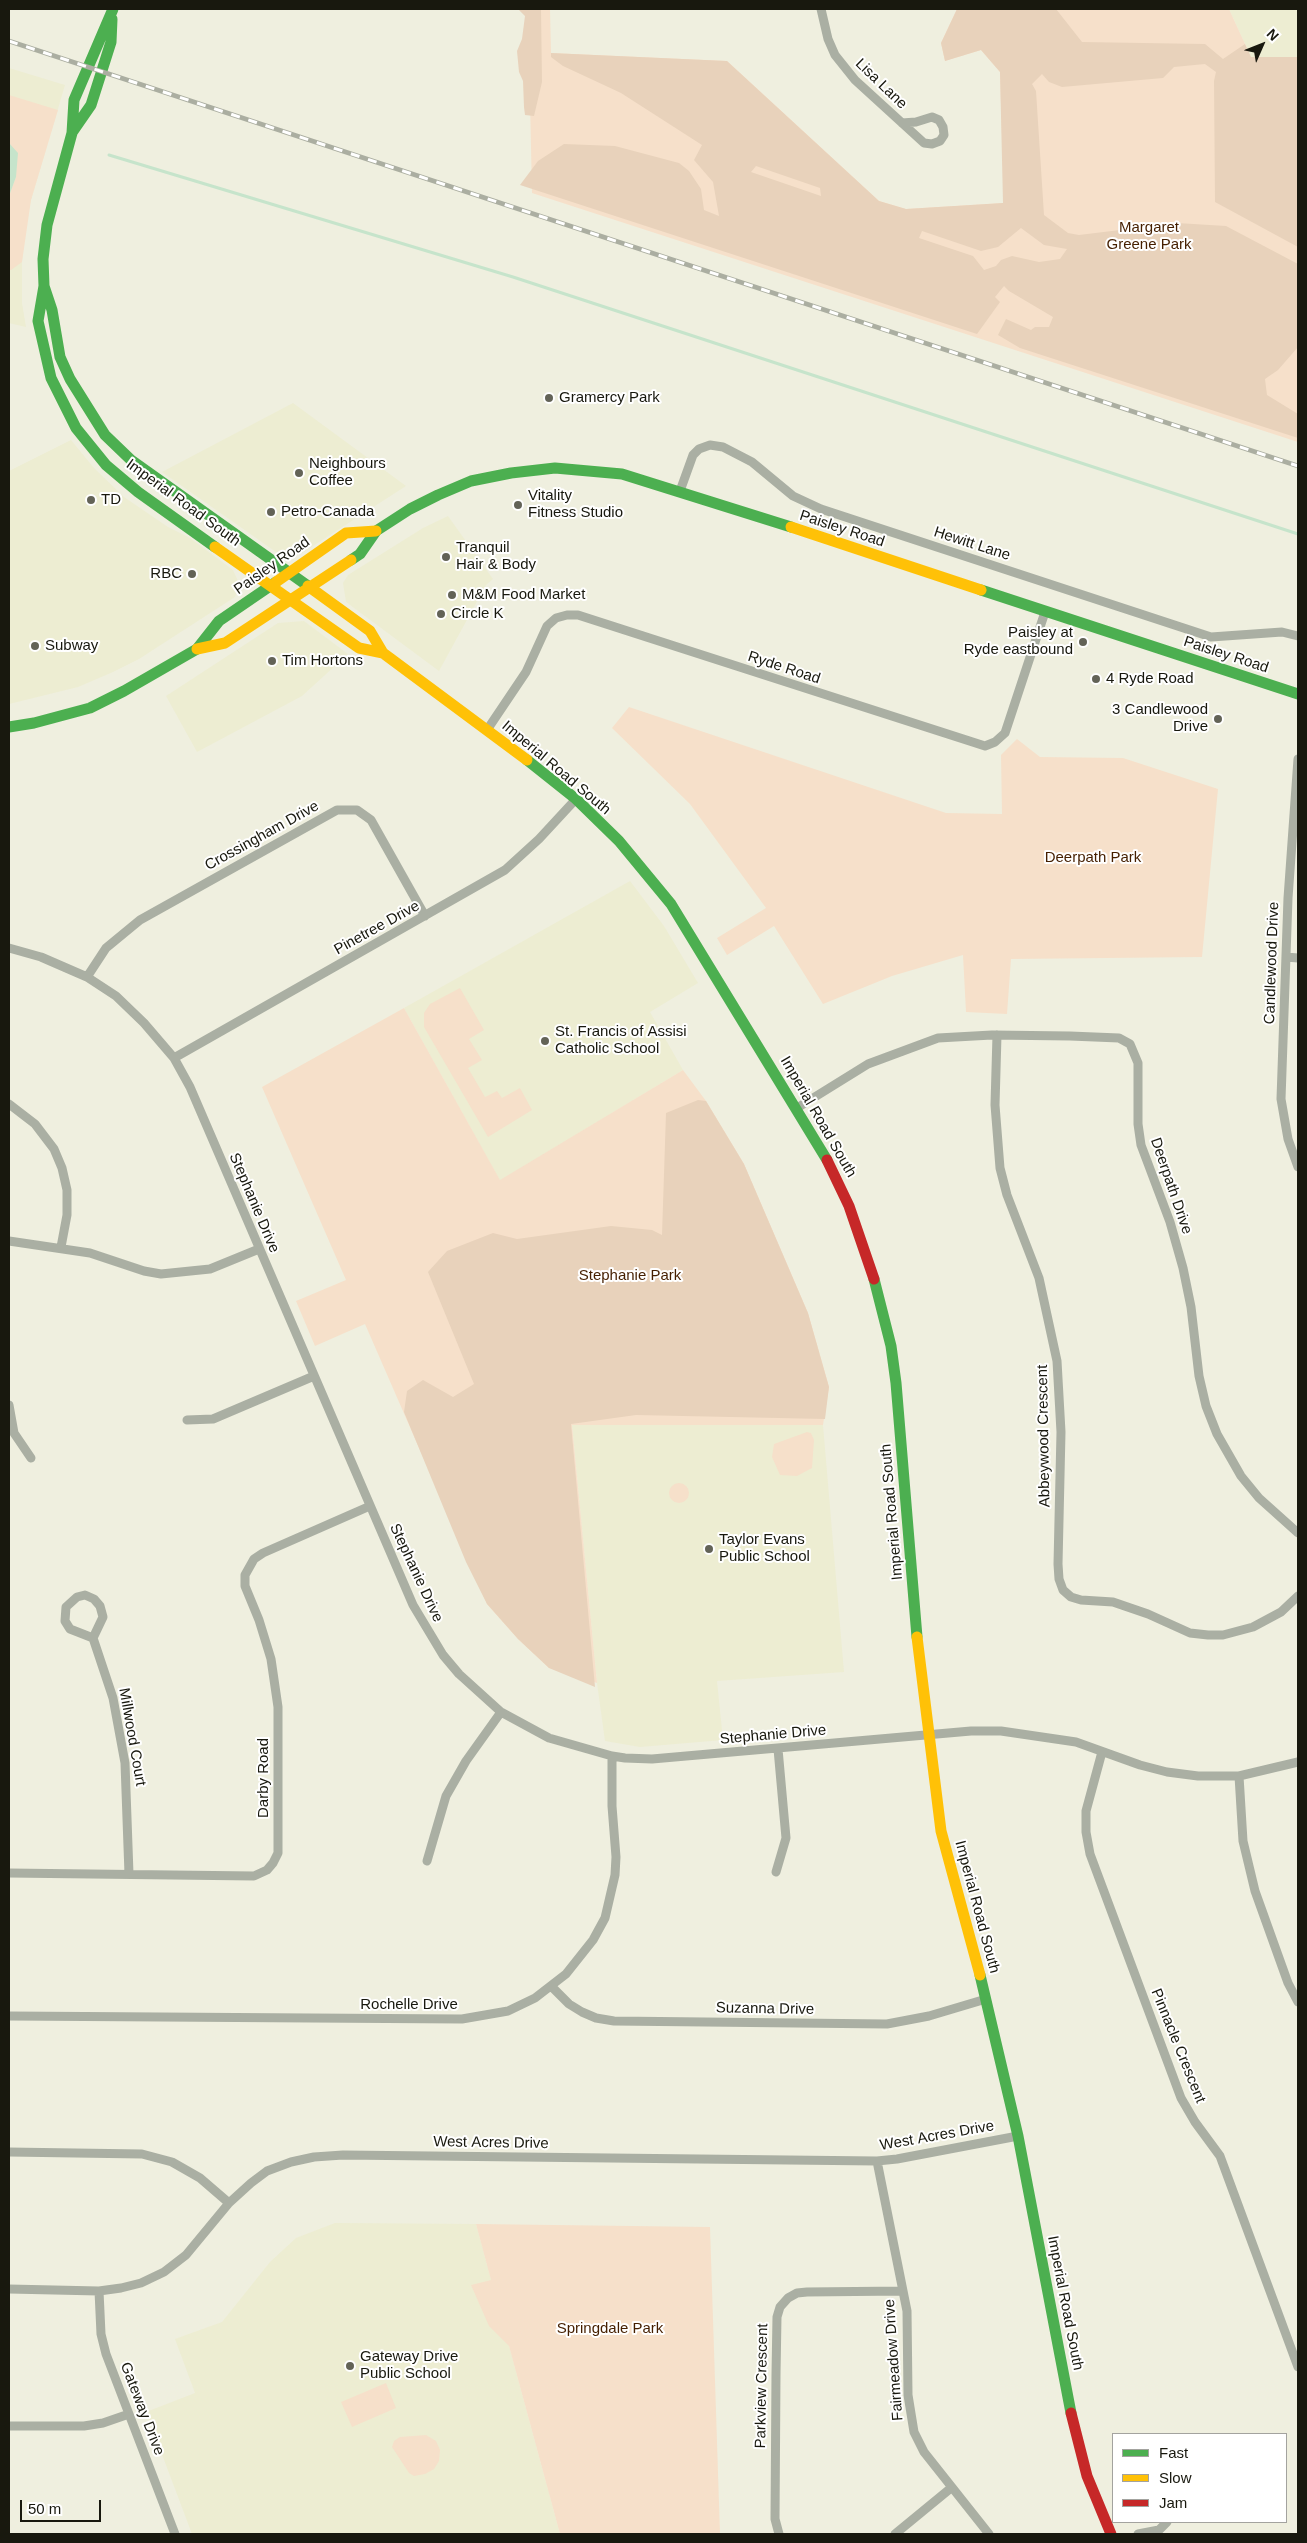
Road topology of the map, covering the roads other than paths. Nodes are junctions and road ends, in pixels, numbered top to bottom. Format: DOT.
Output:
graph roads {
  1 [pos="113,9"];
  2 [pos="822,9"];
  3 [pos="902,123"];
  4 [pos="72,133"];
  5 [pos="44,286"];
  6 [pos="680,491"];
  7 [pos="376,531"];
  8 [pos="289,571"];
  9 [pos="270,585"];
  10 [pos="311,588"];
  11 [pos="292,601"];
  12 [pos="1045,612"];
  13 [pos="1298,636"];
  14 [pos="197,649"];
  15 [pos="384,653"];
  16 [pos="1298,694"];
  17 [pos="9,727"];
  18 [pos="487,730"];
  19 [pos="1298,759"];
  20 [pos="576,799"];
  21 [pos="425,916"];
  22 [pos="9,948"];
  23 [pos="1286,957"];
  24 [pos="1298,958"];
  25 [pos="87,977"];
  26 [pos="997,1036"];
  27 [pos="174,1058"];
  28 [pos="9,1104"];
  29 [pos="797,1108"];
  30 [pos="1298,1167"];
  31 [pos="9,1241"];
  32 [pos="61,1247"];
  33 [pos="259,1249"];
  34 [pos="314,1376"];
  35 [pos="9,1405"];
  36 [pos="187,1420"];
  37 [pos="31,1458"];
  38 [pos="370,1506"];
  39 [pos="1298,1533"];
  40 [pos="1298,1596"];
  41 [pos="93,1638"];
  42 [pos="501,1712"];
  43 [pos="928,1735"];
  44 [pos="778,1749"];
  45 [pos="1102,1752"];
  46 [pos="612,1756"];
  47 [pos="1298,1762"];
  48 [pos="1239,1776"];
  49 [pos="427,1861"];
  50 [pos="776,1872"];
  51 [pos="9,1873"];
  52 [pos="129,1874"];
  53 [pos="552,1987"];
  54 [pos="986,2000"];
  55 [pos="1298,2002"];
  56 [pos="9,2016"];
  57 [pos="1018,2136"];
  58 [pos="9,2152"];
  59 [pos="877,2161"];
  60 [pos="229,2203"];
  61 [pos="9,2289"];
  62 [pos="99,2290"];
  63 [pos="903,2292"];
  64 [pos="1298,2367"];
  65 [pos="129,2414"];
  66 [pos="9,2426"];
  67 [pos="951,2488"];
  68 [pos="1108,2514"];
  69 [pos="1166,2523"];
  70 [pos="175,2534"];
  71 [pos="779,2534"];
  72 [pos="896,2534"];
  73 [pos="989,2534"];
  74 [pos="1112,2534"];
  75 [pos="1138,2534"];
  1 -- 4 [label="street, Imperial Road South"];
  1 -- 4 [label="street, Imperial Road South"];
  2 -- 3 [label="street, Lisa Lane"];
  4 -- 5 [label="street, Imperial Road South"];
  5 -- 8 [label="street, Imperial Road South"];
  5 -- 9 [label="street, Imperial Road South"];
  6 -- 7 [label="street, Paisley Road"];
  6 -- 12 [label="street, Paisley Road"];
  6 -- 13 [label="street, Hewitt Lane"];
  7 -- 8 [label="street, Paisley Road"];
  7 -- 10 [label="street, Paisley Road"];
  8 -- 9 [label="street, Paisley Road"];
  8 -- 10 [label="street, Imperial Road South"];
  9 -- 11 [label="street, Imperial Road South"];
  9 -- 14 [label="street, Paisley Road"];
  10 -- 11 [label="street, Paisley Road"];
  10 -- 15 [label="street, Imperial Road South"];
  11 -- 14 [label="street, Paisley Road"];
  11 -- 15 [label="street, Imperial Road South"];
  12 -- 16 [label="street, Paisley Road"];
  12 -- 18 [label="street, Ryde Road"];
  14 -- 17 [label="street, Paisley Road"];
  15 -- 18 [label="street, Imperial Road South"];
  18 -- 20 [label="street, Imperial Road South"];
  19 -- 23 [label="street, Candlewood Drive"];
  20 -- 21 [label="street, Pinetree Drive"];
  20 -- 29 [label="street, Imperial Road South"];
  21 -- 25 [label="street, Crossingham Drive"];
  21 -- 27 [label="street, Pinetree Drive"];
  22 -- 25 [label="street, Stephanie Drive"];
  23 -- 24 [label="street"];
  23 -- 30 [label="street, Candlewood Drive"];
  25 -- 27 [label="street, Stephanie Drive"];
  26 -- 29 [label="street, Deerpath Drive"];
  26 -- 39 [label="street, Deerpath Drive"];
  26 -- 40 [label="street, Abbeywood Crescent"];
  27 -- 33 [label="street, Stephanie Drive"];
  28 -- 32 [label="street"];
  29 -- 43 [label="street, Imperial Road South"];
  31 -- 32 [label="street"];
  32 -- 33 [label="street"];
  33 -- 34 [label="street, Stephanie Drive"];
  34 -- 36 [label="street"];
  34 -- 38 [label="street, Stephanie Drive"];
  35 -- 37 [label="street"];
  38 -- 42 [label="street, Stephanie Drive"];
  38 -- 52 [label="street, Darby Road"];
  41 -- 41 [label="street"];
  41 -- 52 [label="street, Millwood Court"];
  42 -- 46 [label="street, Stephanie Drive"];
  42 -- 49 [label="street"];
  43 -- 44 [label="street, Stephanie Drive"];
  43 -- 45 [label="street, Stephanie Drive"];
  43 -- 54 [label="street, Imperial Road South"];
  44 -- 46 [label="street, Stephanie Drive"];
  44 -- 50 [label="street"];
  45 -- 48 [label="street, Stephanie Drive"];
  45 -- 64 [label="street, Pinnacle Crescent"];
  46 -- 53 [label="street, Rochelle Drive"];
  47 -- 48 [label="street, Stephanie Drive"];
  48 -- 55 [label="street"];
  51 -- 52 [label="street, Darby Road"];
  53 -- 54 [label="street, Suzanna Drive"];
  53 -- 56 [label="street, Rochelle Drive"];
  54 -- 57 [label="street, Imperial Road South"];
  57 -- 59 [label="street, West Acres Drive"];
  57 -- 68 [label="street, Imperial Road South"];
  58 -- 60 [label="street"];
  59 -- 60 [label="street, West Acres Drive"];
  59 -- 63 [label="street, Fairmeadow Drive"];
  60 -- 62 [label="street, West Acres Drive"];
  61 -- 62 [label="street, West Acres Drive"];
  62 -- 65 [label="street, Gateway Drive"];
  63 -- 67 [label="street, Fairmeadow Drive"];
  63 -- 71 [label="street, Parkview Crescent"];
  65 -- 66 [label="street"];
  65 -- 70 [label="street, Gateway Drive"];
  67 -- 72 [label="street"];
  67 -- 73 [label="street, Fairmeadow Drive"];
  68 -- 74 [label="street, Imperial Road South"];
  69 -- 75 [label="street"];
}
